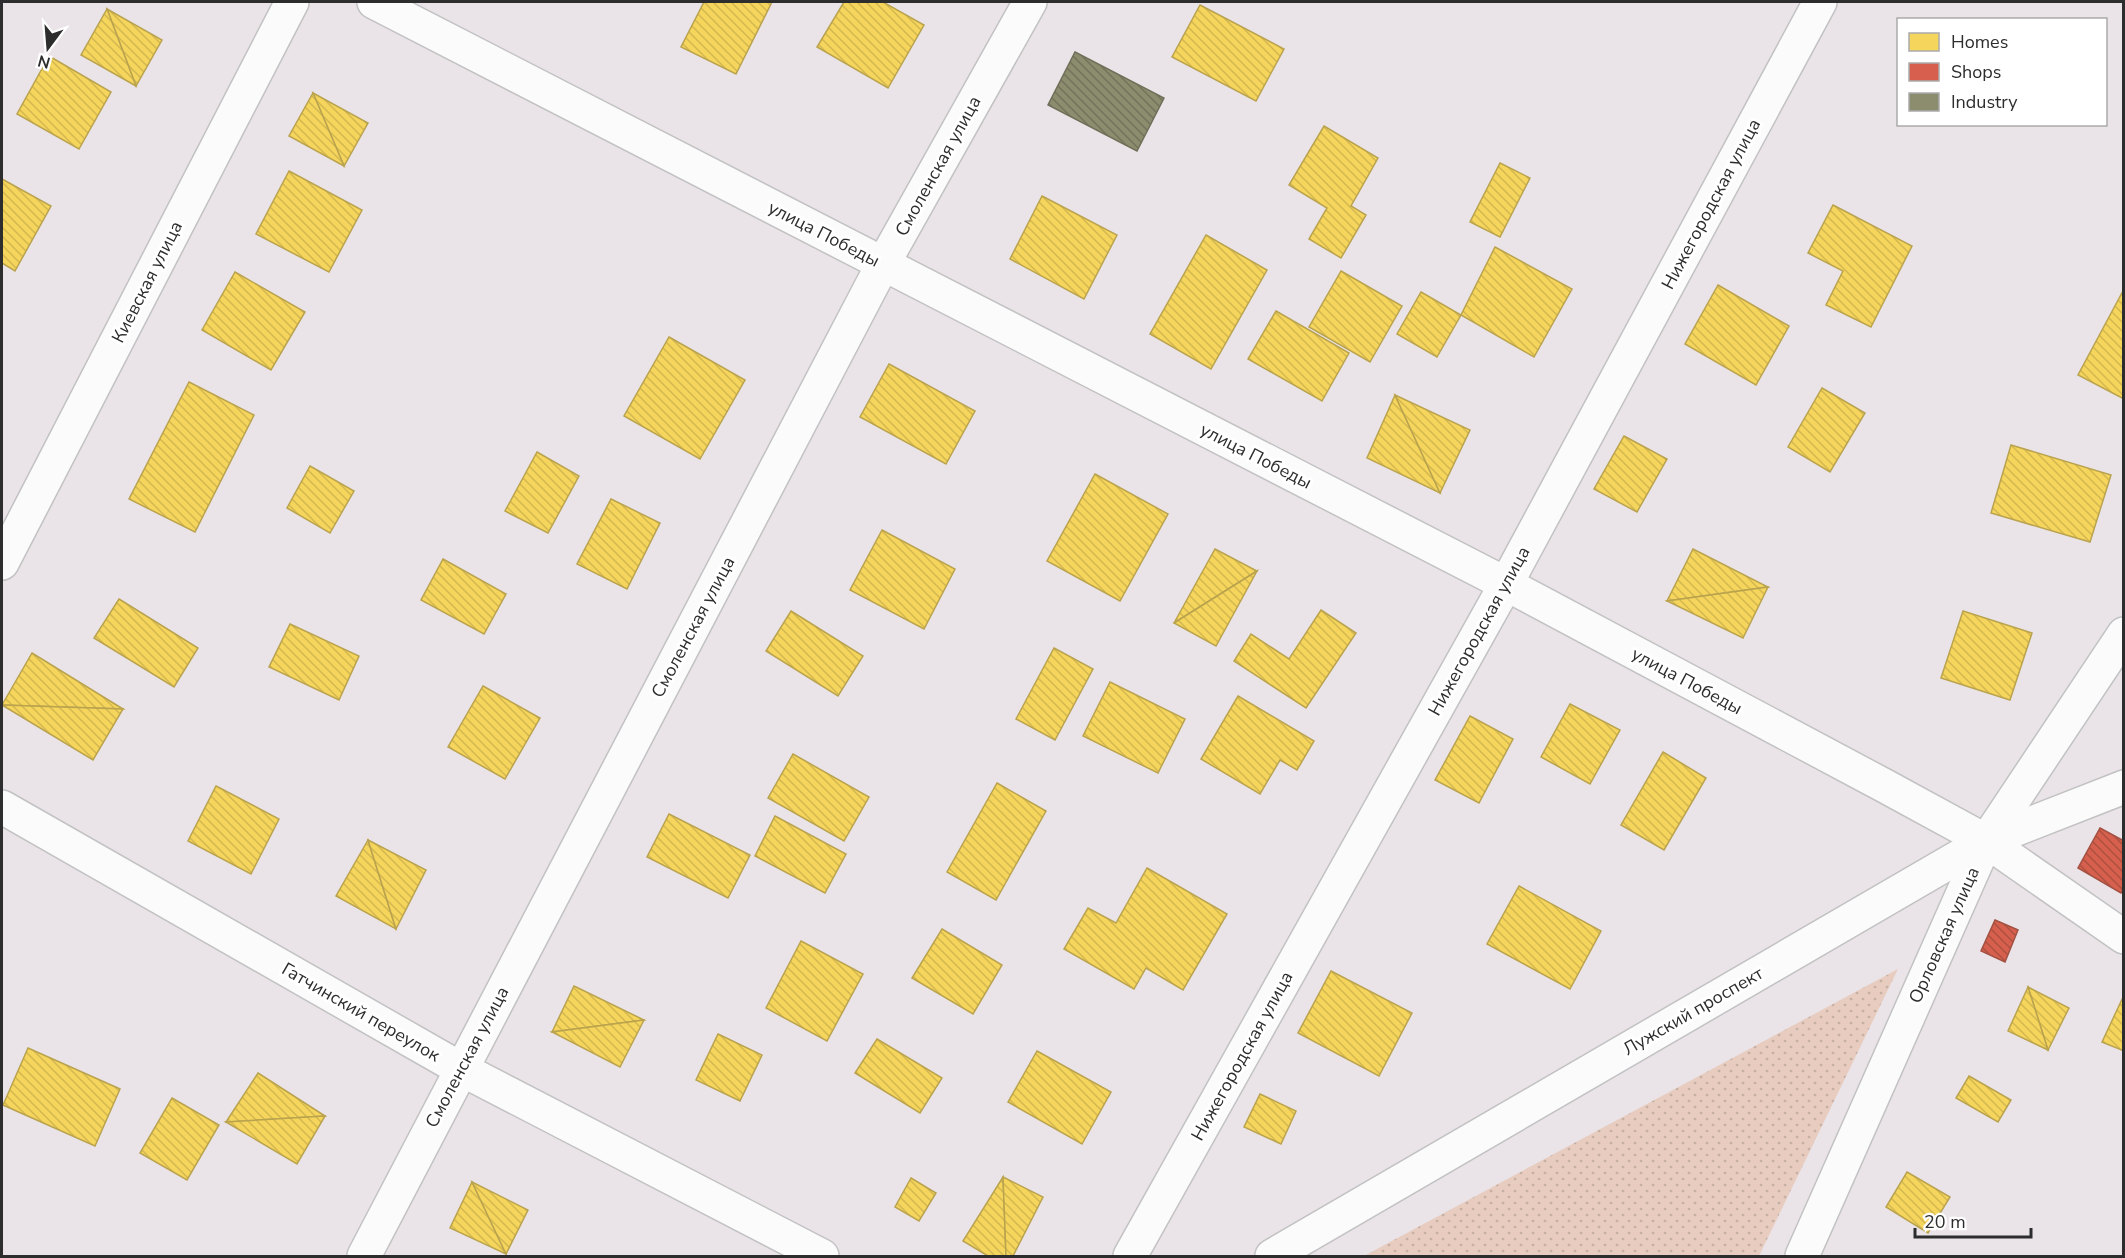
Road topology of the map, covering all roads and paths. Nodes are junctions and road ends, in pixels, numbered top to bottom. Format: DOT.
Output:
graph roads {
  1 [pos="292,2"];
  2 [pos="374,2"];
  3 [pos="1030,2"];
  4 [pos="1820,2"];
  5 [pos="883,264"];
  6 [pos="2,562"];
  7 [pos="1506,584"];
  8 [pos="2124,634"];
  9 [pos="2124,787"];
  10 [pos="2,807"];
  11 [pos="1986,841"];
  12 [pos="2124,937"];
  13 [pos="460,1069"];
  14 [pos="364,1257"];
  15 [pos="822,1257"];
  16 [pos="1130,1257"];
  17 [pos="1272,1257"];
  18 [pos="1803,1257"];
  1 -- 6 [label="street, Киевская улица"];
  2 -- 5 [label="street, улица Победы"];
  3 -- 5 [label="street, Смоленская улица"];
  4 -- 7 [label="street, Нижегородская улица"];
  5 -- 7 [label="street, улица Победы"];
  5 -- 13 [label="street, Смоленская улица"];
  7 -- 11 [label="street, улица Победы"];
  7 -- 16 [label="street, Нижегородская улица"];
  8 -- 11 [label="street, Орловская улица"];
  9 -- 11 [label="street, Лужский проспект"];
  10 -- 13 [label="street, Гатчинский переулок"];
  11 -- 12 [label="street, улица Победы"];
  11 -- 17 [label="street, Лужский проспект"];
  11 -- 18 [label="street, Орловская улица"];
  13 -- 14 [label="street, Смоленская улица"];
  13 -- 15 [label="street, Гатчинский переулок"];
}
